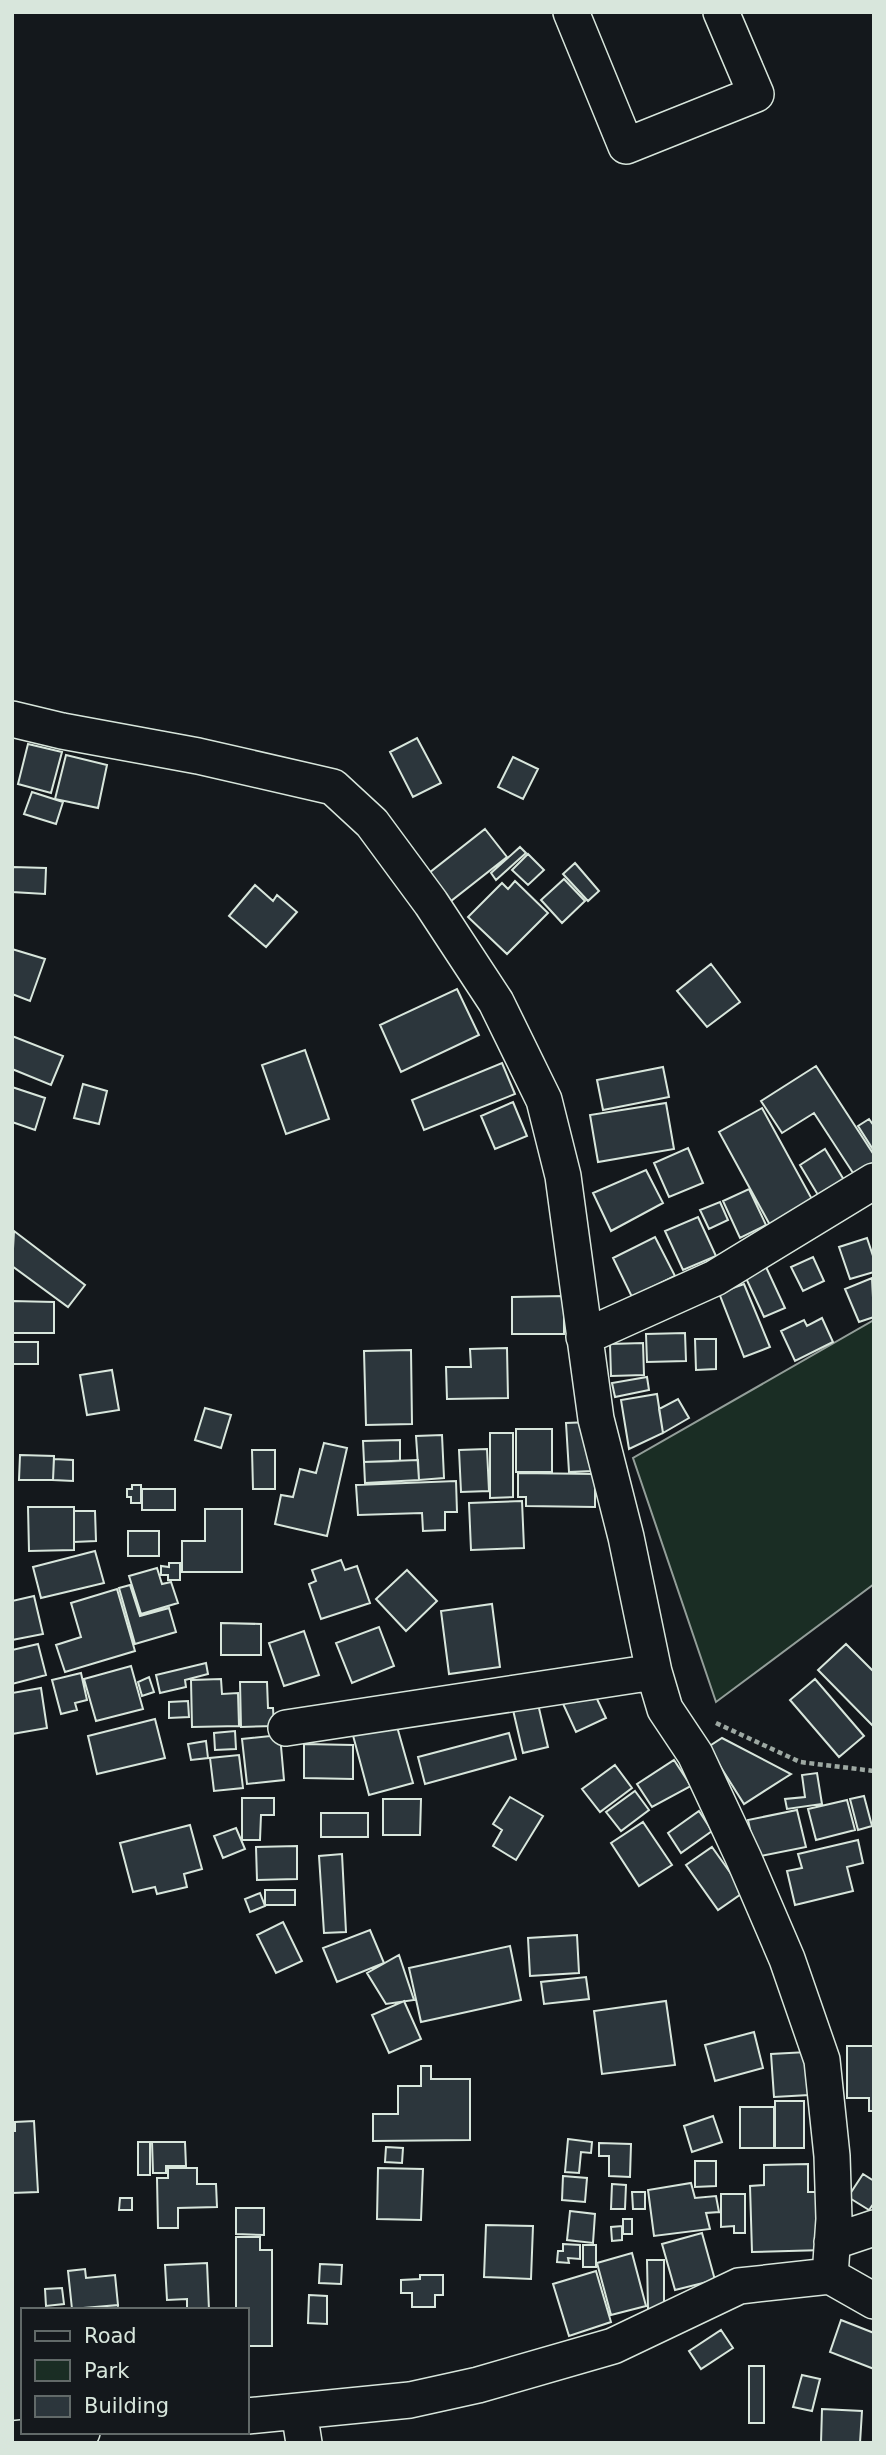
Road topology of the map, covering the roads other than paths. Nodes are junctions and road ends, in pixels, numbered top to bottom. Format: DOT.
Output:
graph roads {
  1 [pos="570,12"];
  2 [pos="721,12"];
  3 [pos="12,719"];
  4 [pos="874,1181"];
  5 [pos="584,1337"];
  6 [pos="654,1672"];
  7 [pos="286,1728"];
  8 [pos="874,2228"];
  9 [pos="832,2242"];
  10 [pos="830,2276"];
  11 [pos="874,2301"];
  12 [pos="248,2416"];
  13 [pos="302,2427"];
  14 [pos="62,2434"];
  15 [pos="12,2439"];
  1 -- 2 [label="street"];
  3 -- 5 [label="street"];
  4 -- 5 [label="street"];
  5 -- 6 [label="street"];
  6 -- 7 [label="street"];
  6 -- 9 [label="street"];
  8 -- 9 [label="street"];
  9 -- 10 [label="street"];
  10 -- 11 [label="street"];
  10 -- 13 [label="street"];
  12 -- 13 [label="street"];
  14 -- 15 [label="street"];
}
